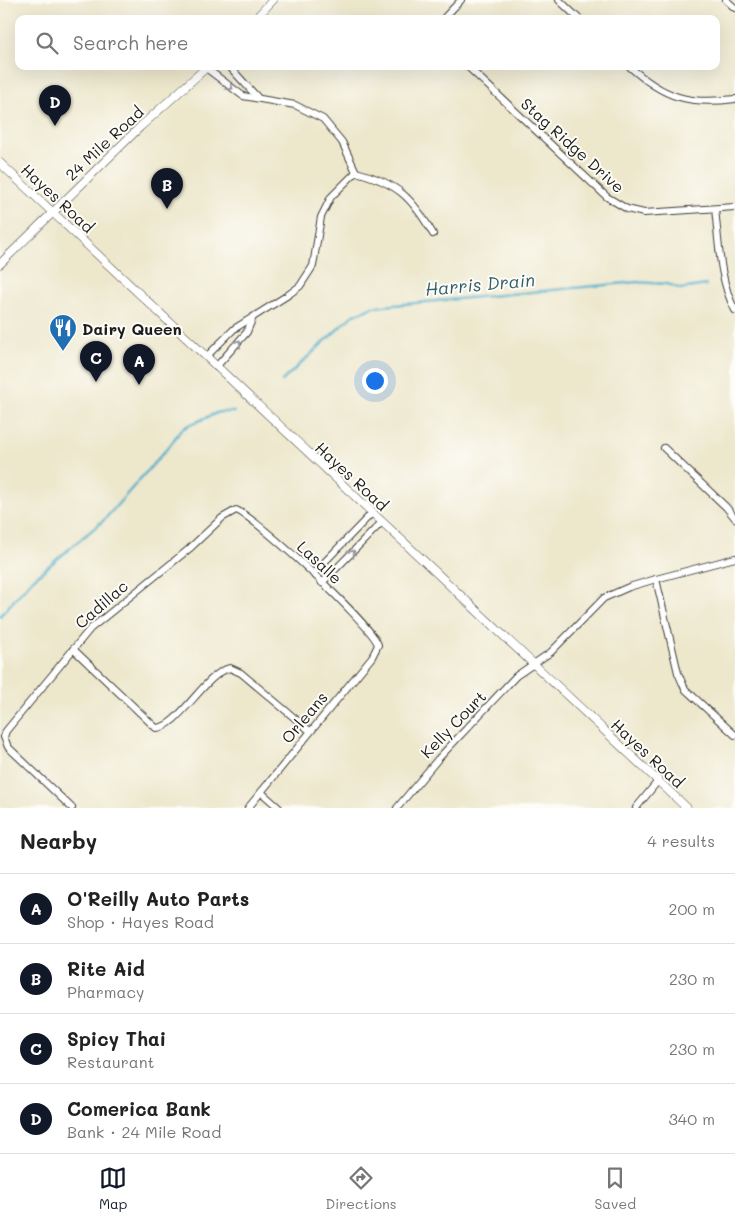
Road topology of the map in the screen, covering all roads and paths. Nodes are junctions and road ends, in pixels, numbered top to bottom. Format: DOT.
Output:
graph roads {
  1 [pos="273,0"];
  2 [pos="461,0"];
  3 [pos="559,0"];
  4 [pos="726,0"];
  5 [pos="735,8"];
  6 [pos="259,15"];
  7 [pos="447,15"];
  8 [pos="575,15"];
  9 [pos="204,70"];
  10 [pos="211,70"];
  11 [pos="233,70"];
  12 [pos="471,70"];
  13 [pos="634,70"];
  14 [pos="258,98"];
  15 [pos="735,100"];
  16 [pos="0,163"];
  17 [pos="356,172"];
  18 [pos="735,207"];
  19 [pos="715,209"];
  20 [pos="52,211"];
  21 [pos="433,234"];
  22 [pos="0,264"];
  23 [pos="735,310"];
  24 [pos="254,315"];
  25 [pos="206,357"];
  26 [pos="216,367"];
  27 [pos="664,448"];
  28 [pos="236,510"];
  29 [pos="372,513"];
  30 [pos="735,518"];
  31 [pos="382,522"];
  32 [pos="735,558"];
  33 [pos="313,574"];
  34 [pos="656,578"];
  35 [pos="322,583"];
  36 [pos="377,642"];
  37 [pos="72,648"];
  38 [pos="534,664"];
  39 [pos="310,731"];
  40 [pos="735,735"];
  41 [pos="658,781"];
  42 [pos="261,792"];
  43 [pos="72,808"];
  44 [pos="248,808"];
  45 [pos="280,808"];
  46 [pos="397,808"];
  47 [pos="636,808"];
  48 [pos="687,808"];
  1 -- 6 [label="street"];
  2 -- 7 [label="street"];
  3 -- 8 [label="street"];
  4 -- 5 [label="street"];
  9 -- 20 [label="street, 24 Mile Road"];
  10 -- 14 [label="street, one-way"];
  11 -- 14 [label="street"];
  12 -- 19 [label="street, Stag Ridge Drive"];
  13 -- 15 [label="street"];
  14 -- 17 [label="street"];
  16 -- 20 [label="street, Hayes Road"];
  17 -- 21 [label="street"];
  17 -- 24 [label="street"];
  18 -- 19 [label="street, Stag Ridge Drive"];
  19 -- 23 [label="street"];
  20 -- 22 [label="street, 24 Mile Road"];
  20 -- 25 [label="street, Hayes Road"];
  24 -- 25 [label="street"];
  26 -- 24 [label="street, one-way"];
  25 -- 26 [label="street, Hayes Road"];
  26 -- 29 [label="street, Hayes Road"];
  27 -- 30 [label="street"];
  28 -- 33 [label="street, Lasalle"];
  28 -- 37 [label="street, Cadillac"];
  29 -- 31 [label="street, Hayes Road"];
  29 -- 33 [label="street"];
  35 -- 31 [label="street, one-way"];
  31 -- 38 [label="street, Hayes Road"];
  32 -- 34 [label="street, Kelly Court"];
  33 -- 35 [label="street, Lasalle"];
  34 -- 38 [label="street, Kelly Court"];
  34 -- 40 [label="street"];
  35 -- 36 [label="street, Lasalle"];
  36 -- 39 [label="street, Orleans"];
  37 -- 39 [label="street"];
  37 -- 43 [label="street, Cadillac"];
  38 -- 41 [label="street, Hayes Road"];
  38 -- 46 [label="street, Kelly Court"];
  39 -- 42 [label="street, Orleans"];
  41 -- 47 [label="street"];
  41 -- 48 [label="street, Hayes Road"];
  42 -- 44 [label="street, Orleans"];
  42 -- 45 [label="street"];
}
